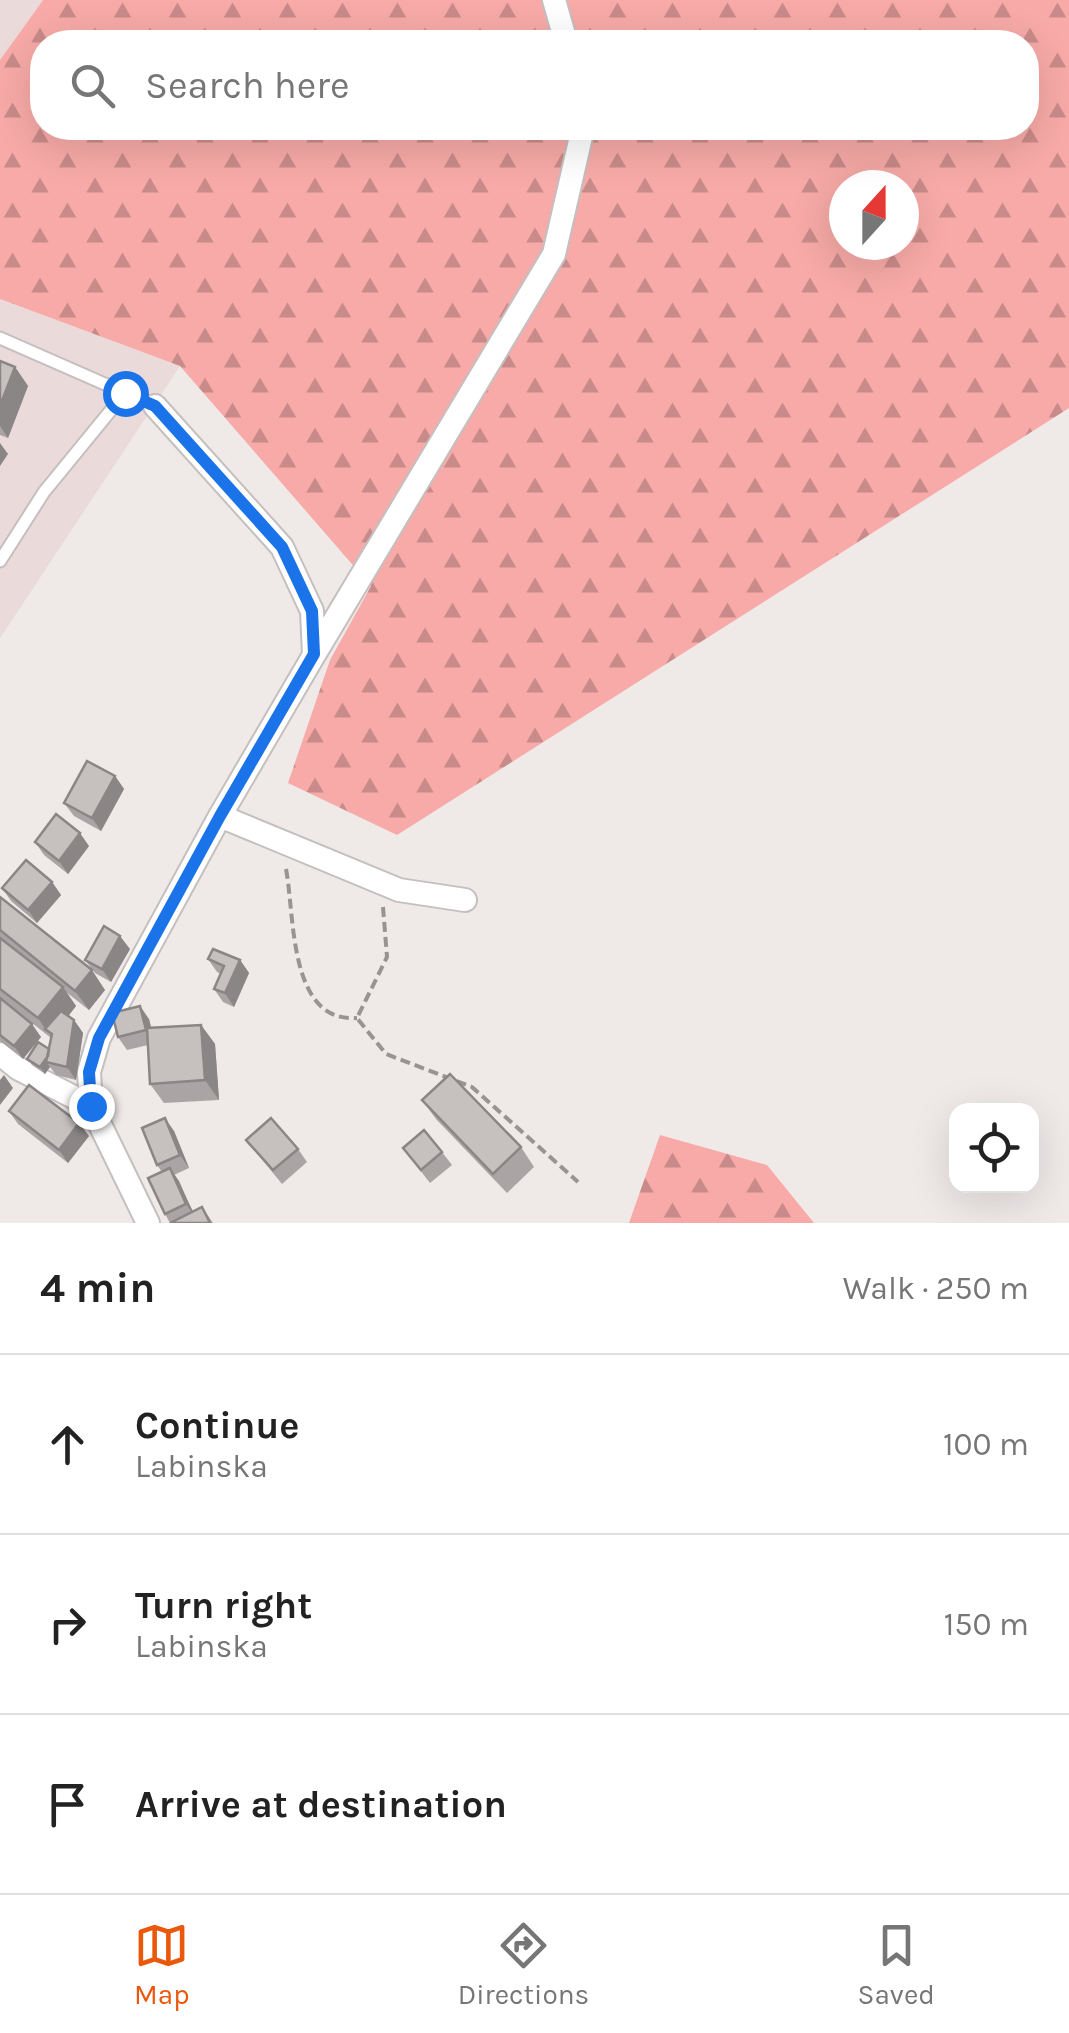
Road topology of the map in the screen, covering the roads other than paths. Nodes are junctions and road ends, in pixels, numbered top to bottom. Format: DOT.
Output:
graph roads {
  1 [pos="554,0"];
  2 [pos="563,30"];
  3 [pos="580,140"];
  4 [pos="0,338"];
  5 [pos="125,393"];
  6 [pos="155,406"];
  7 [pos="0,561"];
  8 [pos="314,654"];
  9 [pos="220,816"];
  10 [pos="465,900"];
  11 [pos="0,1054"];
  12 [pos="91,1106"];
  13 [pos="148,1223"];
  1 -- 2 [label="street"];
  3 -- 8 [label="street"];
  4 -- 5 [label="lane"];
  5 -- 6 [label="lane"];
  5 -- 7 [label="lane"];
  6 -- 8 [label="street"];
  8 -- 9 [label="street"];
  9 -- 10 [label="street"];
  9 -- 12 [label="street"];
  11 -- 12 [label="street"];
  12 -- 13 [label="street"];
}
